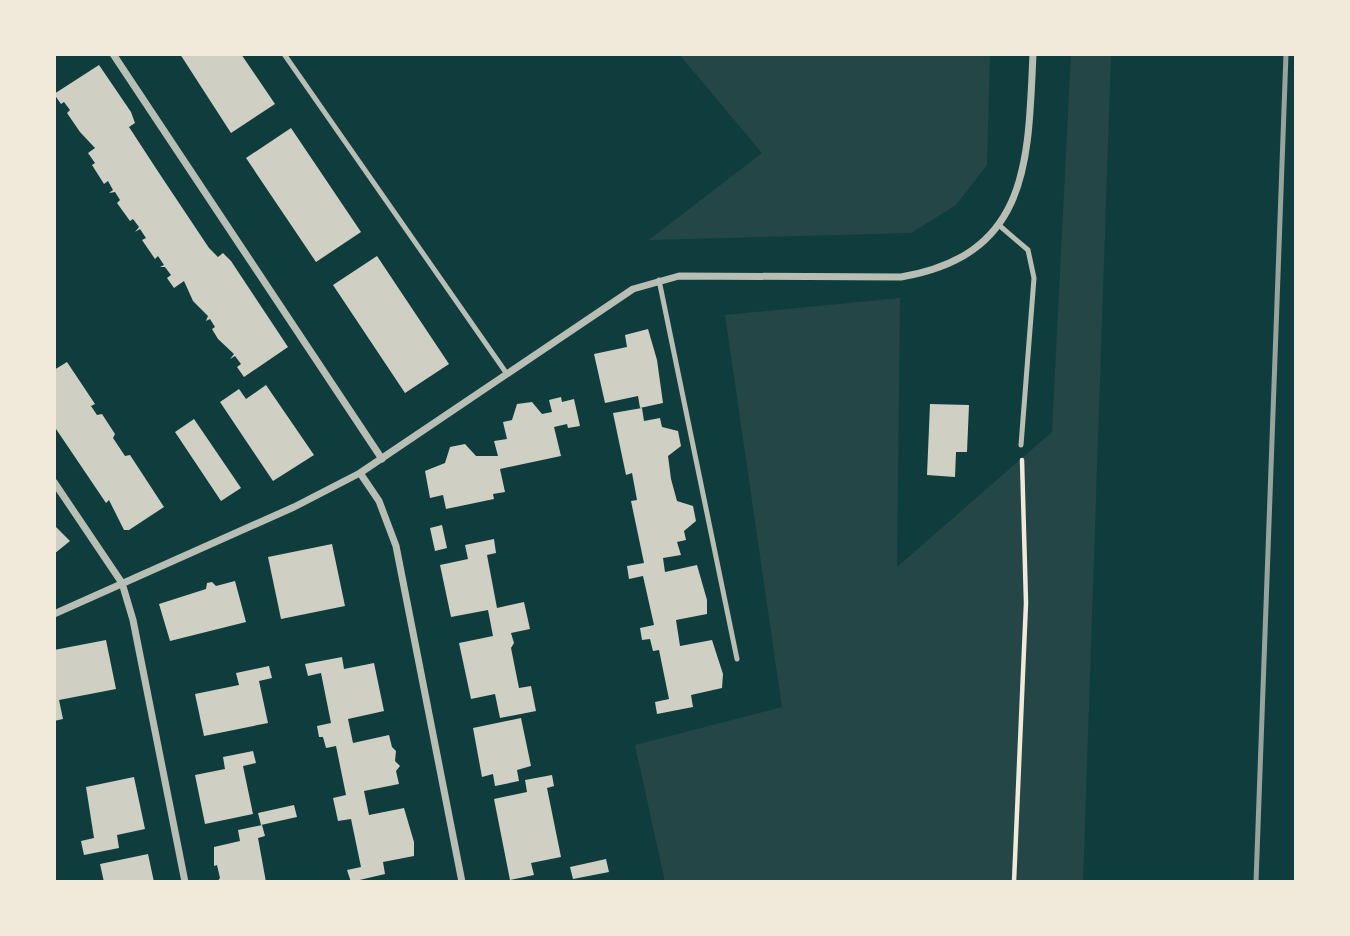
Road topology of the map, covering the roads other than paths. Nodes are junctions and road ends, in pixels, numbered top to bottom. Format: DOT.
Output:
graph roads {
  1 [pos="113,54"];
  2 [pos="284,54"];
  3 [pos="1033,54"];
  4 [pos="1000,226"];
  5 [pos="659,280"];
  6 [pos="507,374"];
  7 [pos="1021,445"];
  8 [pos="382,459"];
  9 [pos="360,474"];
  10 [pos="54,482"];
  11 [pos="122,583"];
  12 [pos="54,614"];
  13 [pos="737,659"];
  14 [pos="185,882"];
  15 [pos="462,882"];
  1 -- 8 [label="street"];
  2 -- 6 [label="lane"];
  3 -- 4 [label="street"];
  4 -- 5 [label="street"];
  4 -- 7 [label="lane"];
  5 -- 6 [label="street"];
  5 -- 13 [label="lane"];
  6 -- 8 [label="street"];
  8 -- 9 [label="street"];
  9 -- 11 [label="street"];
  9 -- 15 [label="street"];
  10 -- 11 [label="street"];
  11 -- 12 [label="street"];
  11 -- 14 [label="street"];
}
